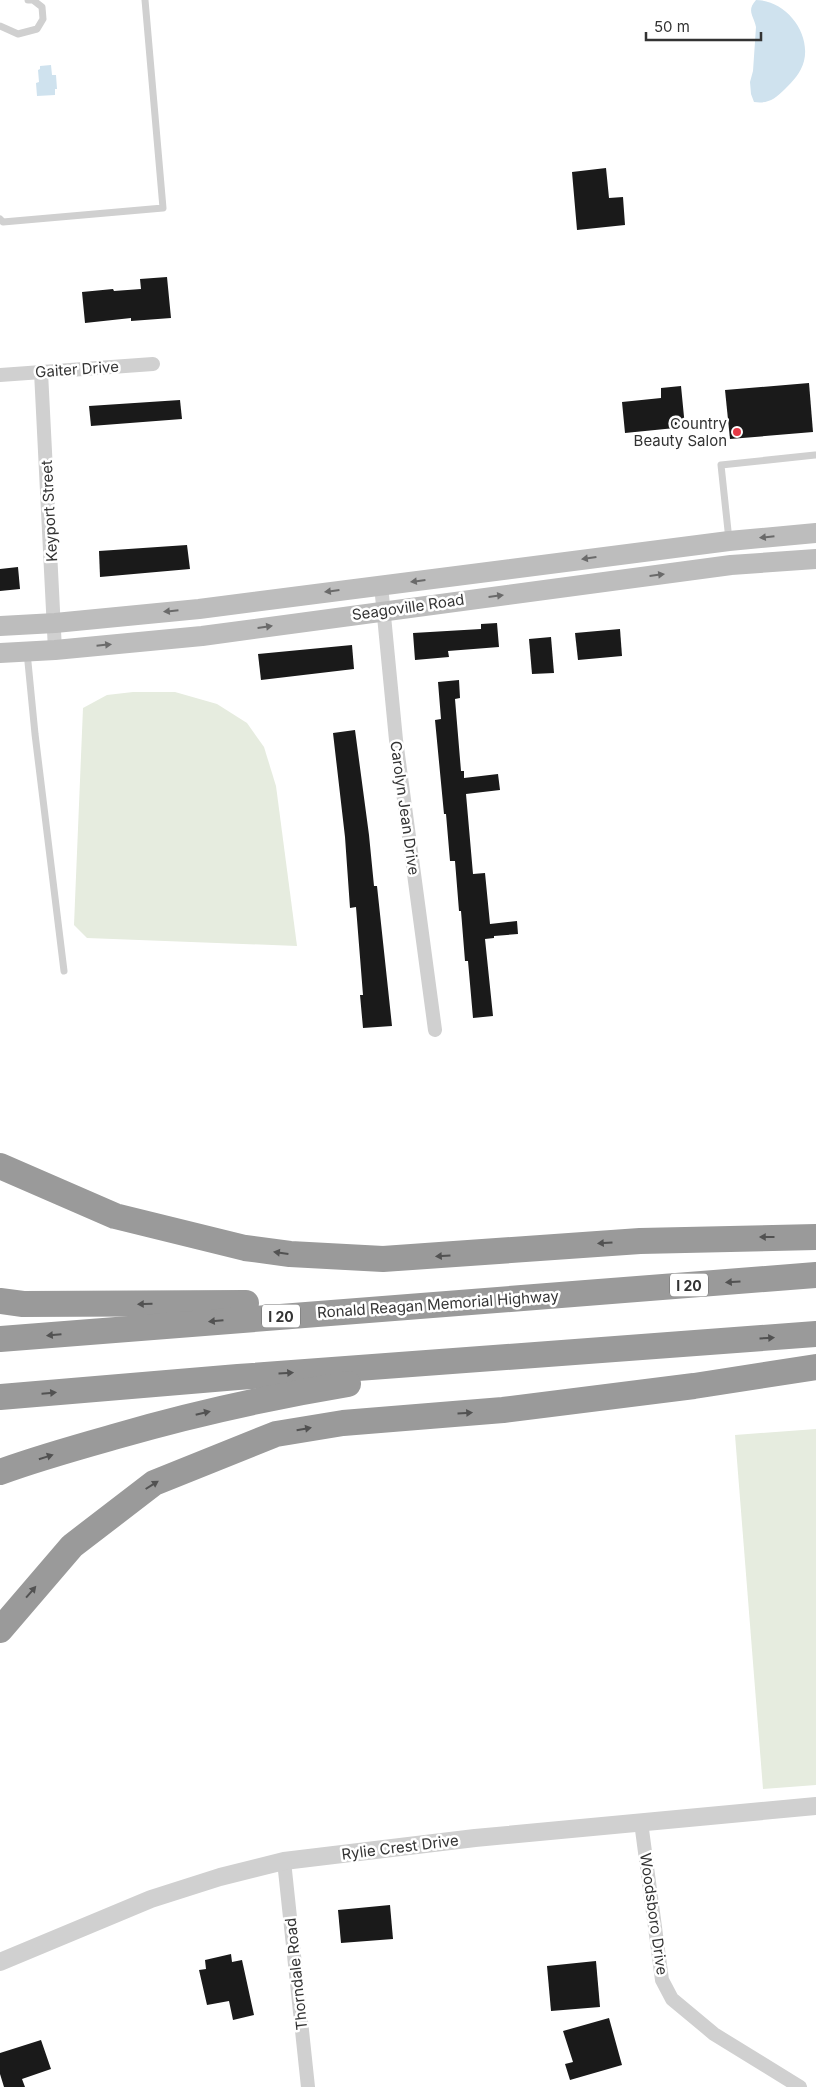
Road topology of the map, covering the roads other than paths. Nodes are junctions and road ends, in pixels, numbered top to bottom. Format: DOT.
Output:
graph roads {
  1 [pos="28,0"];
  2 [pos="145,0"];
  3 [pos="0,26"];
  4 [pos="1,221"];
  5 [pos="153,364"];
  6 [pos="41,372"];
  7 [pos="0,375"];
  8 [pos="815,455"];
  9 [pos="816,533"];
  10 [pos="729,541"];
  11 [pos="816,558"];
  12 [pos="731,565"];
  13 [pos="381,585"];
  14 [pos="384,610"];
  15 [pos="55,623"];
  16 [pos="0,626"];
  17 [pos="55,650"];
  18 [pos="27,652"];
  19 [pos="0,653"];
  20 [pos="64,971"];
  21 [pos="435,1030"];
  22 [pos="0,1166"];
  23 [pos="816,1237"];
  24 [pos="816,1275"];
  25 [pos="561,1295"];
  26 [pos="0,1301"];
  27 [pos="816,1334"];
  28 [pos="0,1340"];
  29 [pos="719,1341"];
  30 [pos="816,1367"];
  31 [pos="0,1397"];
  32 [pos="0,1472"];
  33 [pos="0,1630"];
  34 [pos="816,1806"];
  35 [pos="641,1822"];
  36 [pos="284,1861"];
  37 [pos="0,1962"];
  38 [pos="308,2087"];
  39 [pos="800,2087"];
  1 -- 3 [label="lane"];
  2 -- 4 [label="lane"];
  5 -- 6 [label="street, Gaiter Drive"];
  6 -- 7 [label="street, Gaiter Drive"];
  6 -- 15 [label="street, Keyport Street"];
  8 -- 10 [label="lane"];
  9 -- 10 [label="main road, Seagoville Road, one-way"];
  10 -- 12 [label="main road"];
  10 -- 13 [label="main road, Seagoville Road, one-way"];
  11 -- 12 [label="main road, Seagoville Road"];
  14 -- 12 [label="main road, Seagoville Road, one-way"];
  13 -- 14 [label="street, Carolyn Jean Drive"];
  13 -- 15 [label="main road, Seagoville Road, one-way"];
  17 -- 14 [label="main road, Seagoville Road, one-way"];
  14 -- 21 [label="street, Carolyn Jean Drive"];
  15 -- 16 [label="main road, Seagoville Road"];
  15 -- 17 [label="street, Keyport Street"];
  17 -- 18 [label="main road, Seagoville Road"];
  18 -- 19 [label="main road, Seagoville Road"];
  18 -- 20 [label="lane"];
  23 -- 22 [label="highway, one-way"];
  24 -- 25 [label="highway, Ronald Reagan Memorial Highway / I 20, one-way"];
  25 -- 26 [label="highway, one-way"];
  25 -- 28 [label="highway, Ronald Reagan Memorial Highway / I 20, one-way"];
  29 -- 27 [label="highway, one-way"];
  31 -- 29 [label="highway, one-way"];
  32 -- 29 [label="highway, one-way"];
  33 -- 30 [label="highway, one-way"];
  34 -- 35 [label="street, Rylie Crest Drive"];
  35 -- 36 [label="street, Rylie Crest Drive"];
  35 -- 39 [label="street, Woodsboro Drive"];
  36 -- 37 [label="street, Rylie Crest Drive"];
  36 -- 38 [label="street, Thorndale Road"];
}
